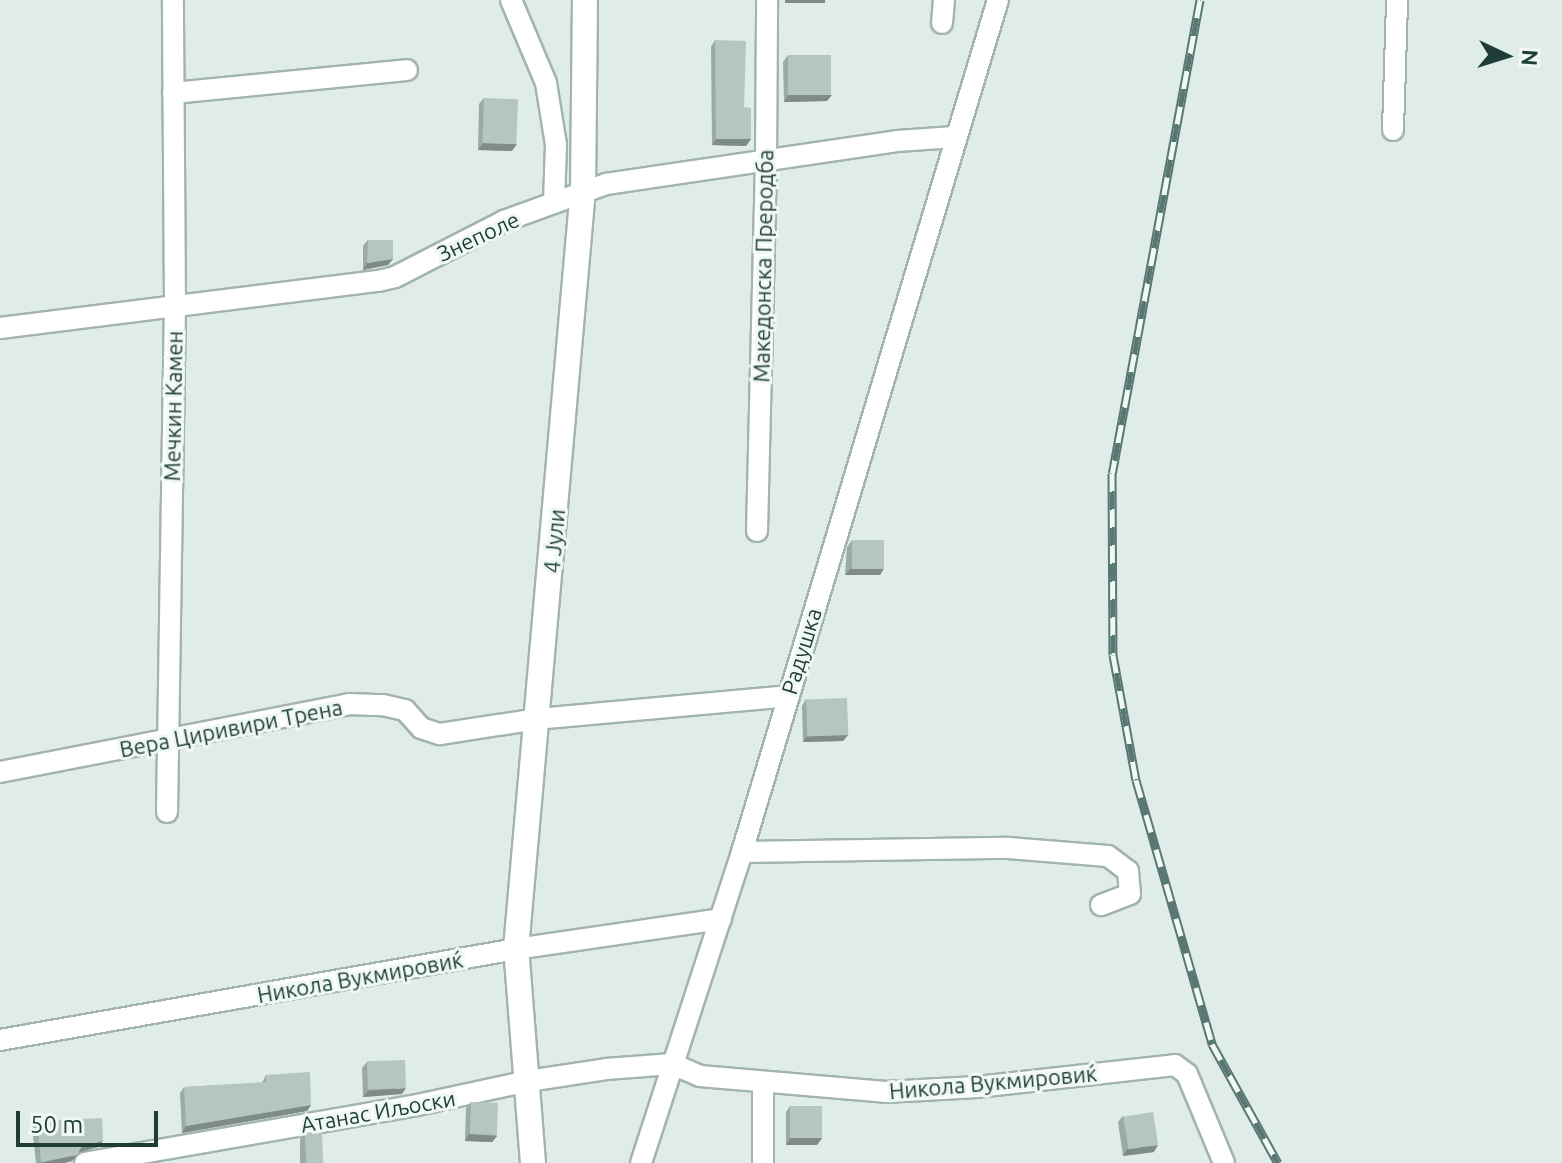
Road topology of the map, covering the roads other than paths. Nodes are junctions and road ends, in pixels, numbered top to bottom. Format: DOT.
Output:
graph roads {
  1 [pos="173,0"];
  2 [pos="511,0"];
  3 [pos="585,0"];
  4 [pos="767,0"];
  5 [pos="944,0"];
  6 [pos="998,0"];
  7 [pos="1397,0"];
  8 [pos="942,23"];
  9 [pos="407,70"];
  10 [pos="173,93"];
  11 [pos="1393,130"];
  12 [pos="955,137"];
  13 [pos="766,159"];
  14 [pos="583,190"];
  15 [pos="554,203"];
  16 [pos="175,304"];
  17 [pos="0,328"];
  18 [pos="757,531"];
  19 [pos="788,696"];
  20 [pos="537,719"];
  21 [pos="168,739"];
  22 [pos="0,772"];
  23 [pos="167,812"];
  24 [pos="742,852"];
  25 [pos="1101,905"];
  26 [pos="721,919"];
  27 [pos="516,949"];
  28 [pos="0,1040"];
  29 [pos="672,1064"];
  30 [pos="528,1081"];
  31 [pos="763,1084"];
  32 [pos="85,1163"];
  33 [pos="533,1163"];
  34 [pos="641,1163"];
  35 [pos="763,1163"];
  36 [pos="1224,1163"];
  1 -- 10 [label="street, Мечкин Камен"];
  2 -- 15 [label="street"];
  3 -- 14 [label="street, 4 Јули"];
  4 -- 13 [label="street, Македонска Преродба"];
  5 -- 8 [label="street"];
  6 -- 12 [label="street, Радушка"];
  7 -- 11 [label="street"];
  9 -- 10 [label="street"];
  10 -- 16 [label="street, Мечкин Камен"];
  12 -- 13 [label="street, Знеполе"];
  12 -- 19 [label="street, Радушка"];
  13 -- 14 [label="street, Знеполе"];
  13 -- 18 [label="street, Македонска Преродба"];
  14 -- 15 [label="street, Знеполе"];
  14 -- 20 [label="street, 4 Јули"];
  15 -- 16 [label="street, Знеполе"];
  16 -- 17 [label="street, Знеполе"];
  16 -- 21 [label="street, Мечкин Камен"];
  19 -- 20 [label="street, Вера Циривири Трена"];
  19 -- 24 [label="street, Радушка"];
  20 -- 21 [label="street, Вера Циривири Трена"];
  20 -- 27 [label="street, 4 Јули"];
  21 -- 22 [label="street, Вера Циривири Трена"];
  21 -- 23 [label="street, Мечкин Камен"];
  24 -- 25 [label="street"];
  24 -- 26 [label="street, Радушка"];
  26 -- 27 [label="street, Никола Вукмировиќ"];
  26 -- 29 [label="street, Радушка"];
  27 -- 28 [label="street, Никола Вукмировиќ"];
  27 -- 30 [label="street, 4 Јули"];
  29 -- 30 [label="street, Никола Вукмировиќ"];
  29 -- 31 [label="street, Никола Вукмировиќ"];
  29 -- 34 [label="street, Радушка"];
  30 -- 32 [label="street, Aтанас Иљоски"];
  30 -- 33 [label="street, 4 Јули"];
  31 -- 35 [label="street"];
  31 -- 36 [label="street, Никола Вукмировиќ"];
}
